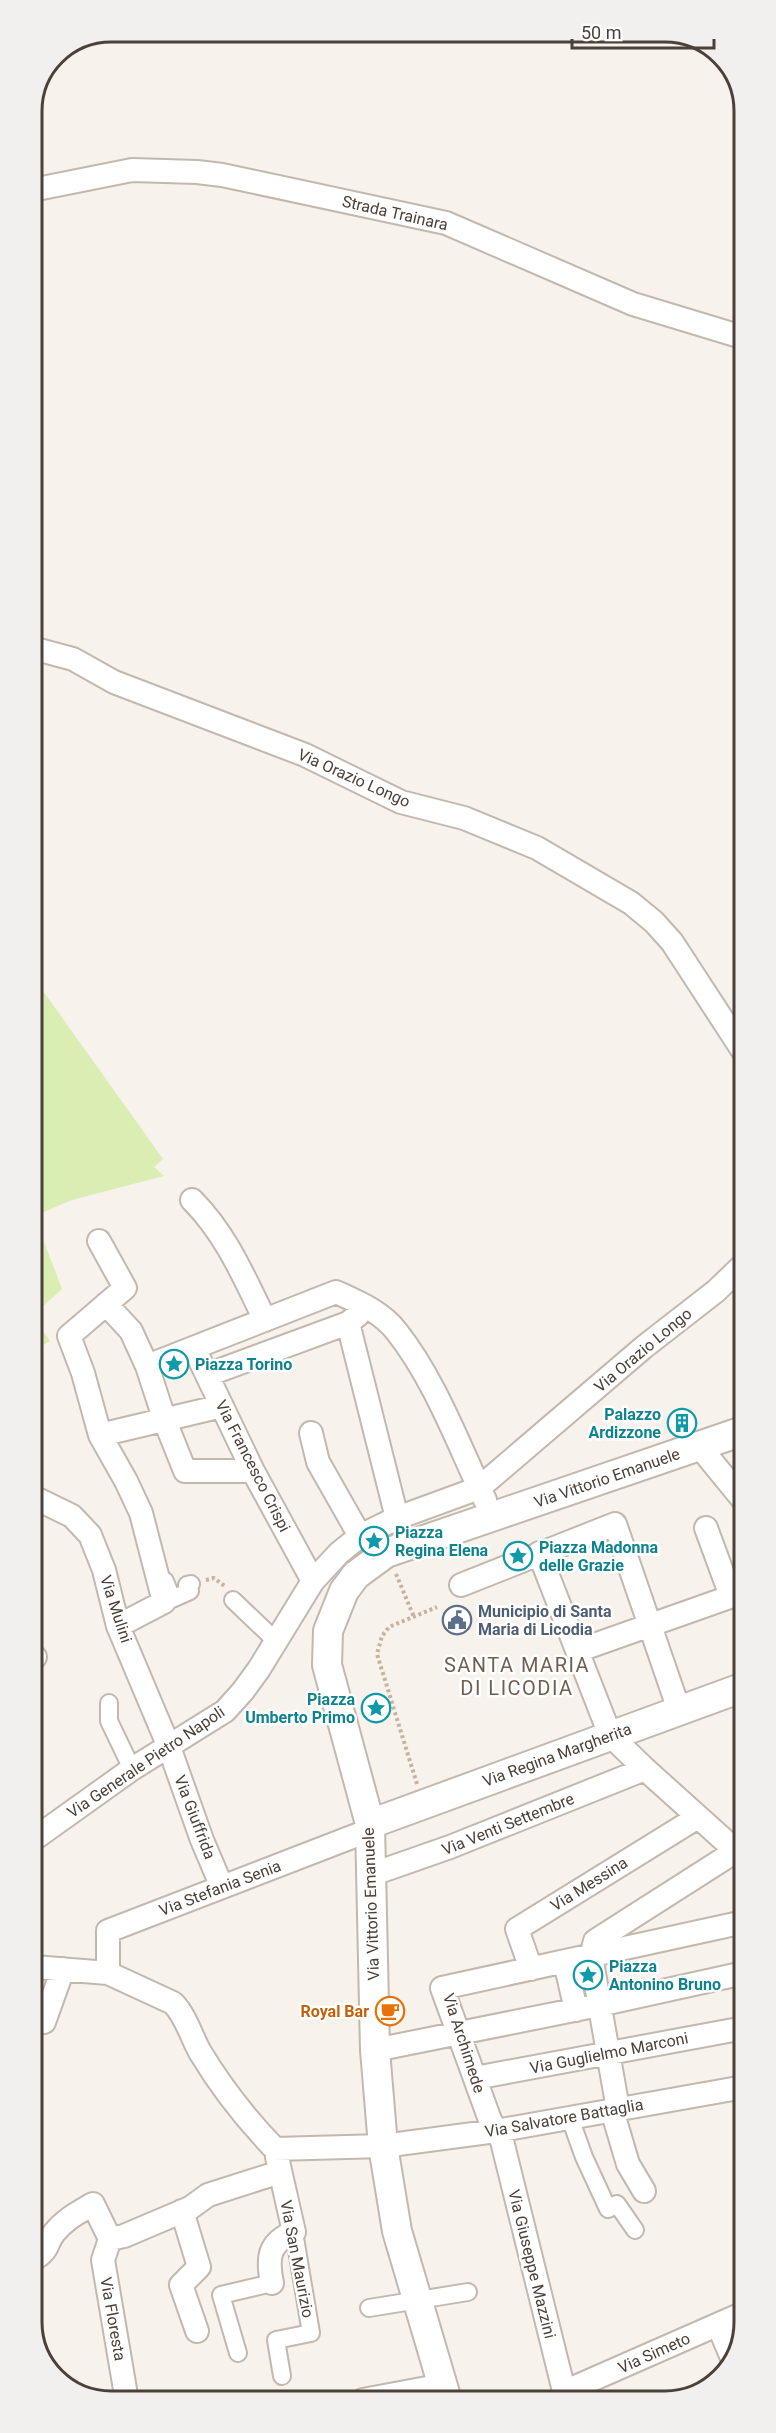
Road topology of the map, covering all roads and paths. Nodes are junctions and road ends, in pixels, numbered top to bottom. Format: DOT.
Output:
graph roads {
  1 [pos="42,188"];
  2 [pos="734,335"];
  3 [pos="42,651"];
  4 [pos="734,1038"];
  5 [pos="192,1200"];
  6 [pos="99,1241"];
  7 [pos="734,1274"];
  8 [pos="106,1304"];
  9 [pos="368,1306"];
  10 [pos="265,1320"];
  11 [pos="348,1323"];
  12 [pos="197,1346"];
  13 [pos="148,1371"];
  14 [pos="206,1373"];
  15 [pos="222,1406"];
  16 [pos="165,1421"];
  17 [pos="311,1433"];
  18 [pos="734,1434"];
  19 [pos="100,1435"];
  20 [pos="699,1446"];
  21 [pos="254,1471"];
  22 [pos="476,1480"];
  23 [pos="734,1489"];
  24 [pos="42,1501"];
  25 [pos="396,1513"];
  26 [pos="494,1518"];
  27 [pos="706,1528"];
  28 [pos="357,1530"];
  29 [pos="541,1558"];
  30 [pos="393,1568"];
  31 [pos="158,1577"];
  32 [pos="313,1581"];
  33 [pos="191,1584"];
  34 [pos="461,1585"];
  35 [pos="734,1588"];
  36 [pos="734,1595"];
  37 [pos="233,1600"];
  38 [pos="437,1607"];
  39 [pos="414,1617"];
  40 [pos="650,1625"];
  41 [pos="118,1626"];
  42 [pos="276,1641"];
  43 [pos="577,1651"];
  44 [pos="734,1691"];
  45 [pos="108,1703"];
  46 [pos="679,1710"];
  47 [pos="610,1735"];
  48 [pos="169,1746"];
  49 [pos="645,1769"];
  50 [pos="132,1770"];
  51 [pos="418,1785"];
  52 [pos="698,1817"];
  53 [pos="370,1827"];
  54 [pos="42,1833"];
  55 [pos="734,1849"];
  56 [pos="734,1858"];
  57 [pos="370,1875"];
  58 [pos="222,1887"];
  59 [pos="734,1923"];
  60 [pos="611,1941"];
  61 [pos="591,1956"];
  62 [pos="549,1965"];
  63 [pos="42,1968"];
  64 [pos="63,1969"];
  65 [pos="108,1972"];
  66 [pos="734,1975"];
  67 [pos="600,2008"];
  68 [pos="571,2011"];
  69 [pos="44,2022"];
  70 [pos="734,2030"];
  71 [pos="459,2034"];
  72 [pos="375,2050"];
  73 [pos="608,2053"];
  74 [pos="475,2078"];
  75 [pos="734,2089"];
  76 [pos="615,2110"];
  77 [pos="570,2118"];
  78 [pos="496,2131"];
  79 [pos="383,2146"];
  80 [pos="275,2149"];
  81 [pos="280,2172"];
  82 [pos="644,2191"];
  83 [pos="182,2211"];
  84 [pos="635,2230"];
  85 [pos="294,2232"];
  86 [pos="110,2239"];
  87 [pos="42,2254"];
  88 [pos="272,2283"];
  89 [pos="468,2292"];
  90 [pos="418,2300"];
  91 [pos="369,2308"];
  92 [pos="734,2318"];
  93 [pos="718,2325"];
  94 [pos="197,2331"];
  95 [pos="728,2349"];
  96 [pos="238,2354"];
  97 [pos="282,2376"];
  98 [pos="125,2391"];
  99 [pos="445,2391"];
  100 [pos="564,2391"];
  101 [pos="576,2391"];
  1 -- 2 [label="street, Strada Trainara"];
  3 -- 4 [label="street, Via Orazio Longo"];
  5 -- 10 [label="street"];
  6 -- 8 [label="street"];
  7 -- 22 [label="street, Via Orazio Longo"];
  8 -- 13 [label="street"];
  8 -- 19 [label="street"];
  9 -- 10 [label="street"];
  9 -- 11 [label="street"];
  9 -- 22 [label="street"];
  10 -- 12 [label="street"];
  11 -- 14 [label="street"];
  11 -- 25 [label="street"];
  12 -- 13 [label="street"];
  12 -- 14 [label="street, Via Francesco Crispi"];
  13 -- 16 [label="street"];
  14 -- 15 [label="street, Via Francesco Crispi"];
  15 -- 16 [label="street"];
  15 -- 21 [label="street, Via Francesco Crispi"];
  16 -- 19 [label="street"];
  16 -- 21 [label="street"];
  17 -- 28 [label="street"];
  18 -- 20 [label="street, Via Vittorio Emanuele"];
  19 -- 31 [label="street"];
  20 -- 23 [label="street"];
  20 -- 26 [label="street, Via Vittorio Emanuele"];
  21 -- 32 [label="street, Via Francesco Crispi"];
  22 -- 25 [label="street, Via Orazio Longo"];
  22 -- 26 [label="street"];
  24 -- 41 [label="street, Via Mulini"];
  25 -- 28 [label="street, Via Generale Pietro Napoli"];
  26 -- 53 [label="street, Via Vittorio Emanuele"];
  27 -- 35 [label="street"];
  28 -- 32 [label="street, Via Generale Pietro Napoli"];
  29 -- 34 [label="street"];
  29 -- 40 [label="street"];
  29 -- 43 [label="street"];
  30 -- 39 [label="path"];
  31 -- 33 [label="street"];
  31 -- 41 [label="street"];
  32 -- 42 [label="street, Via Generale Pietro Napoli"];
  33 -- 37 [label="path"];
  36 -- 40 [label="street"];
  37 -- 42 [label="street"];
  38 -- 39 [label="path"];
  39 -- 51 [label="path"];
  40 -- 43 [label="street"];
  40 -- 46 [label="street"];
  41 -- 48 [label="street, Via Mulini"];
  42 -- 48 [label="street, Via Generale Pietro Napoli"];
  43 -- 47 [label="street"];
  44 -- 46 [label="street, Via Regina Margherita"];
  45 -- 50 [label="street"];
  46 -- 47 [label="street, Via Regina Margherita"];
  47 -- 49 [label="street"];
  47 -- 53 [label="street, Via Regina Margherita"];
  48 -- 50 [label="street, Via Generale Pietro Napoli"];
  48 -- 58 [label="street, Via Giuffrida"];
  49 -- 52 [label="street"];
  49 -- 57 [label="street, Via Venti Settembre"];
  50 -- 54 [label="street, Via Generale Pietro Napoli"];
  52 -- 55 [label="street"];
  52 -- 62 [label="street, Via Messina"];
  53 -- 57 [label="street, Via Vittorio Emanuele"];
  53 -- 58 [label="street, Via Stefania Senia"];
  56 -- 60 [label="street"];
  57 -- 72 [label="street, Via Vittorio Emanuele"];
  58 -- 65 [label="street, Via Stefania Senia"];
  59 -- 60 [label="street"];
  60 -- 61 [label="street"];
  61 -- 62 [label="street"];
  61 -- 67 [label="street"];
  62 -- 68 [label="street"];
  62 -- 71 [label="street, Via Archimede"];
  63 -- 64 [label="street"];
  64 -- 65 [label="street"];
  64 -- 69 [label="street"];
  65 -- 80 [label="street"];
  66 -- 67 [label="street"];
  67 -- 68 [label="street"];
  67 -- 73 [label="street"];
  68 -- 71 [label="street"];
  70 -- 73 [label="street, Via Guglielmo Marconi"];
  71 -- 72 [label="street"];
  71 -- 74 [label="street, Via Archimede"];
  72 -- 79 [label="street, Via Vittorio Emanuele"];
  73 -- 74 [label="street, Via Guglielmo Marconi"];
  73 -- 76 [label="street"];
  74 -- 78 [label="street, Via Archimede"];
  75 -- 76 [label="street, Via Salvatore Battaglia"];
  76 -- 77 [label="street, Via Salvatore Battaglia"];
  76 -- 82 [label="street"];
  77 -- 78 [label="street, Via Salvatore Battaglia"];
  77 -- 84 [label="street"];
  78 -- 79 [label="street, Via Salvatore Battaglia"];
  78 -- 100 [label="street, Via Giuseppe Mazzini"];
  79 -- 80 [label="street, Via Salvatore Battaglia"];
  79 -- 90 [label="street, Via Vittorio Emanuele"];
  80 -- 81 [label="street, Via San Maurizio"];
  81 -- 83 [label="street"];
  81 -- 85 [label="street, Via San Maurizio"];
  83 -- 86 [label="street"];
  83 -- 94 [label="street"];
  85 -- 88 [label="street"];
  85 -- 97 [label="street, Via San Maurizio"];
  86 -- 87 [label="street"];
  86 -- 98 [label="street, Via Floresta"];
  88 -- 96 [label="street"];
  89 -- 90 [label="street"];
  90 -- 91 [label="street"];
  90 -- 99 [label="street, Via Vittorio Emanuele"];
  92 -- 93 [label="street, Via Simeto"];
  93 -- 95 [label="street"];
  93 -- 101 [label="street, Via Simeto"];
}
